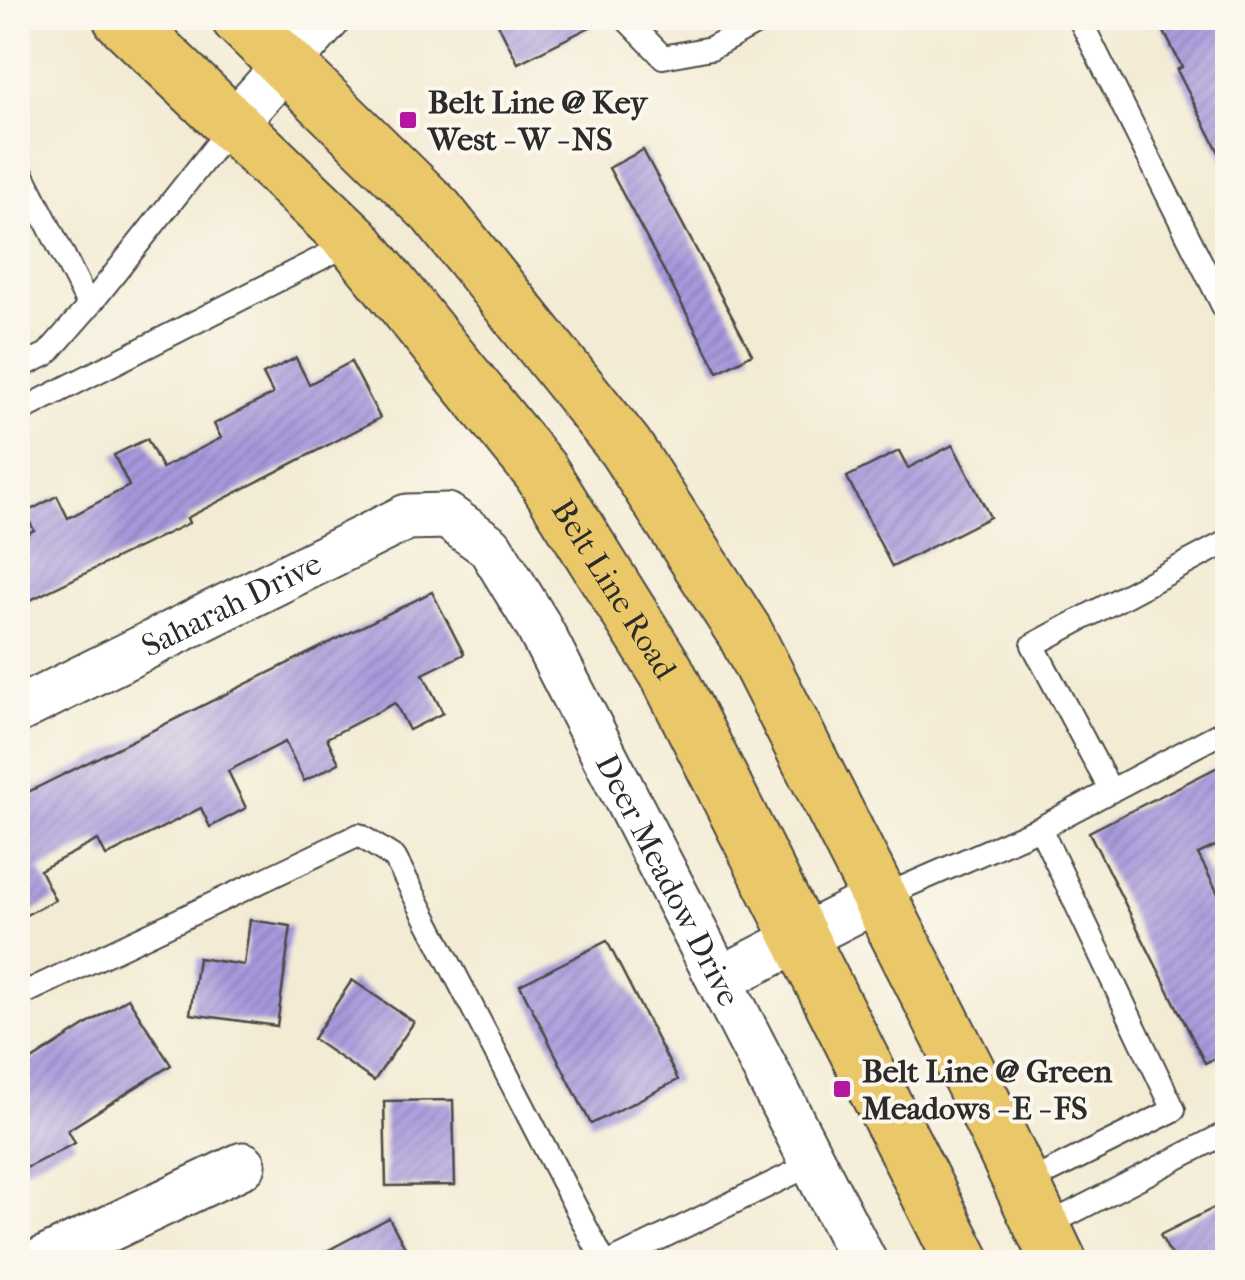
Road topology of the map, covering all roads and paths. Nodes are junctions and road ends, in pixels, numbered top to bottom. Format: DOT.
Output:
graph roads {
  1 [pos="121,18"];
  2 [pos="239,18"];
  3 [pos="328,18"];
  4 [pos="625,18"];
  5 [pos="766,18"];
  6 [pos="1079,18"];
  7 [pos="289,63"];
  8 [pos="233,124"];
  9 [pos="18,165"];
  10 [pos="354,241"];
  11 [pos="90,306"];
  12 [pos="1228,316"];
  13 [pos="18,368"];
  14 [pos="18,412"];
  15 [pos="448,516"];
  16 [pos="1228,541"];
  17 [pos="18,710"];
  18 [pos="1228,728"];
  19 [pos="1111,791"];
  20 [pos="1040,828"];
  21 [pos="878,898"];
  22 [pos="803,937"];
  23 [pos="721,979"];
  24 [pos="18,996"];
  25 [pos="1228,1132"];
  26 [pos="814,1163"];
  27 [pos="243,1165"];
  28 [pos="1041,1225"];
  29 [pos="39,1262"];
  30 [pos="604,1262"];
  31 [pos="612,1262"];
  32 [pos="864,1262"];
  33 [pos="963,1262"];
  1 -- 8 [label="main road, Belt Line Road"];
  2 -- 7 [label="main road"];
  3 -- 7 [label="street"];
  4 -- 5 [label="lane"];
  6 -- 12 [label="lane"];
  7 -- 8 [label="street"];
  7 -- 21 [label="main road"];
  8 -- 10 [label="main road, Belt Line Road"];
  8 -- 11 [label="lane"];
  9 -- 11 [label="lane"];
  10 -- 14 [label="lane"];
  10 -- 22 [label="main road, Belt Line Road"];
  11 -- 13 [label="lane"];
  15 -- 17 [label="street, Saharah Drive"];
  15 -- 23 [label="street, Deer Meadow Drive"];
  16 -- 19 [label="lane"];
  18 -- 19 [label="lane"];
  19 -- 20 [label="lane"];
  20 -- 21 [label="lane"];
  20 -- 28 [label="lane"];
  21 -- 22 [label="street"];
  21 -- 28 [label="main road"];
  22 -- 23 [label="street"];
  22 -- 33 [label="main road, Belt Line Road"];
  23 -- 26 [label="street, Deer Meadow Drive"];
  24 -- 30 [label="lane"];
  25 -- 28 [label="lane"];
  26 -- 31 [label="lane"];
  26 -- 32 [label="street, Deer Meadow Drive"];
  27 -- 29 [label="street"];
}
